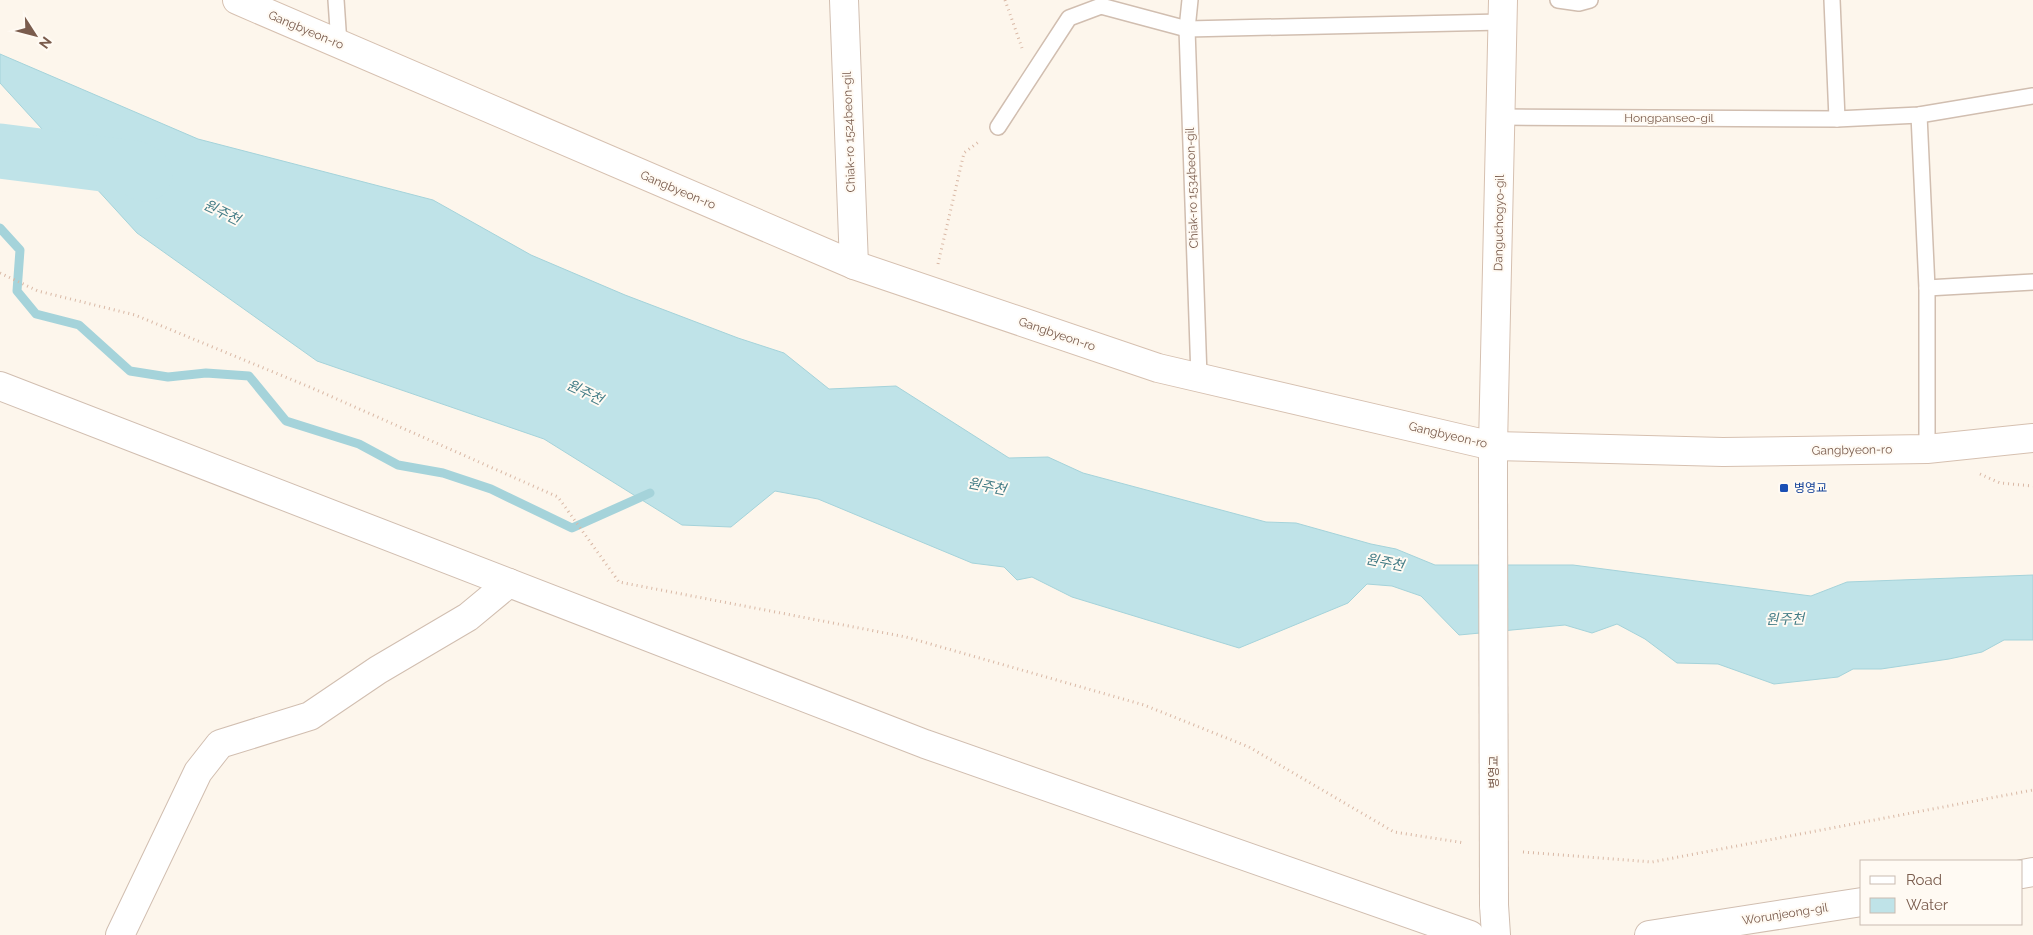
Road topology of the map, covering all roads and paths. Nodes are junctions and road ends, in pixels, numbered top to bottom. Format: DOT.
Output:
graph roads {
  1 [pos="237,0"];
  2 [pos="336,0"];
  3 [pos="844,0"];
  4 [pos="1005,0"];
  5 [pos="1190,0"];
  6 [pos="1558,0"];
  7 [pos="1590,0"];
  8 [pos="1832,0"];
  9 [pos="1502,11"];
  10 [pos="1187,29"];
  11 [pos="339,44"];
  12 [pos="1032,74"];
  13 [pos="2033,96"];
  14 [pos="1919,115"];
  15 [pos="1502,117"];
  16 [pos="1837,119"];
  17 [pos="998,127"];
  18 [pos="964,153"];
  19 [pos="854,265"];
  20 [pos="0,272"];
  21 [pos="2033,282"];
  22 [pos="1927,288"];
  23 [pos="932,292"];
  24 [pos="1198,377"];
  25 [pos="0,386"];
  26 [pos="2033,438"];
  27 [pos="1493,446"];
  28 [pos="1927,449"];
  29 [pos="509,583"];
  30 [pos="2033,790"];
  31 [pos="1471,844"];
  32 [pos="1520,851"];
  33 [pos="1860,902"];
  34 [pos="120,935"];
  35 [pos="1470,935"];
  36 [pos="1496,935"];
  37 [pos="1649,935"];
  1 -- 11 [label="street, Gangbyeon-ro"];
  2 -- 11 [label="lane"];
  3 -- 19 [label="street, Chiak-ro 1524beon-gil"];
  4 -- 12 [label="path"];
  5 -- 10 [label="lane, Chiak-ro 1534beon-gil"];
  6 -- 7 [label="lane"];
  8 -- 16 [label="lane"];
  9 -- 10 [label="lane"];
  9 -- 15 [label="street, Danguchogyo-gil"];
  10 -- 12 [label="lane"];
  10 -- 24 [label="lane, Chiak-ro 1534beon-gil"];
  11 -- 19 [label="street, Gangbyeon-ro"];
  12 -- 17 [label="lane"];
  13 -- 14 [label="lane, Hongpanseo-gil"];
  14 -- 16 [label="lane, Hongpanseo-gil"];
  14 -- 22 [label="lane"];
  15 -- 16 [label="lane, Hongpanseo-gil"];
  15 -- 27 [label="street, Danguchogyo-gil"];
  18 -- 23 [label="path"];
  19 -- 23 [label="street, Gangbyeon-ro"];
  20 -- 31 [label="path"];
  21 -- 22 [label="lane"];
  22 -- 28 [label="lane"];
  23 -- 24 [label="street, Gangbyeon-ro"];
  24 -- 27 [label="street, Gangbyeon-ro"];
  25 -- 29 [label="street"];
  26 -- 28 [label="street, Gangbyeon-ro"];
  27 -- 28 [label="street, Gangbyeon-ro"];
  27 -- 36 [label="street, 병영교, bridge"];
  29 -- 34 [label="street"];
  29 -- 35 [label="street"];
  30 -- 32 [label="path"];
  33 -- 37 [label="street, Worunjeong-gil"];
}
